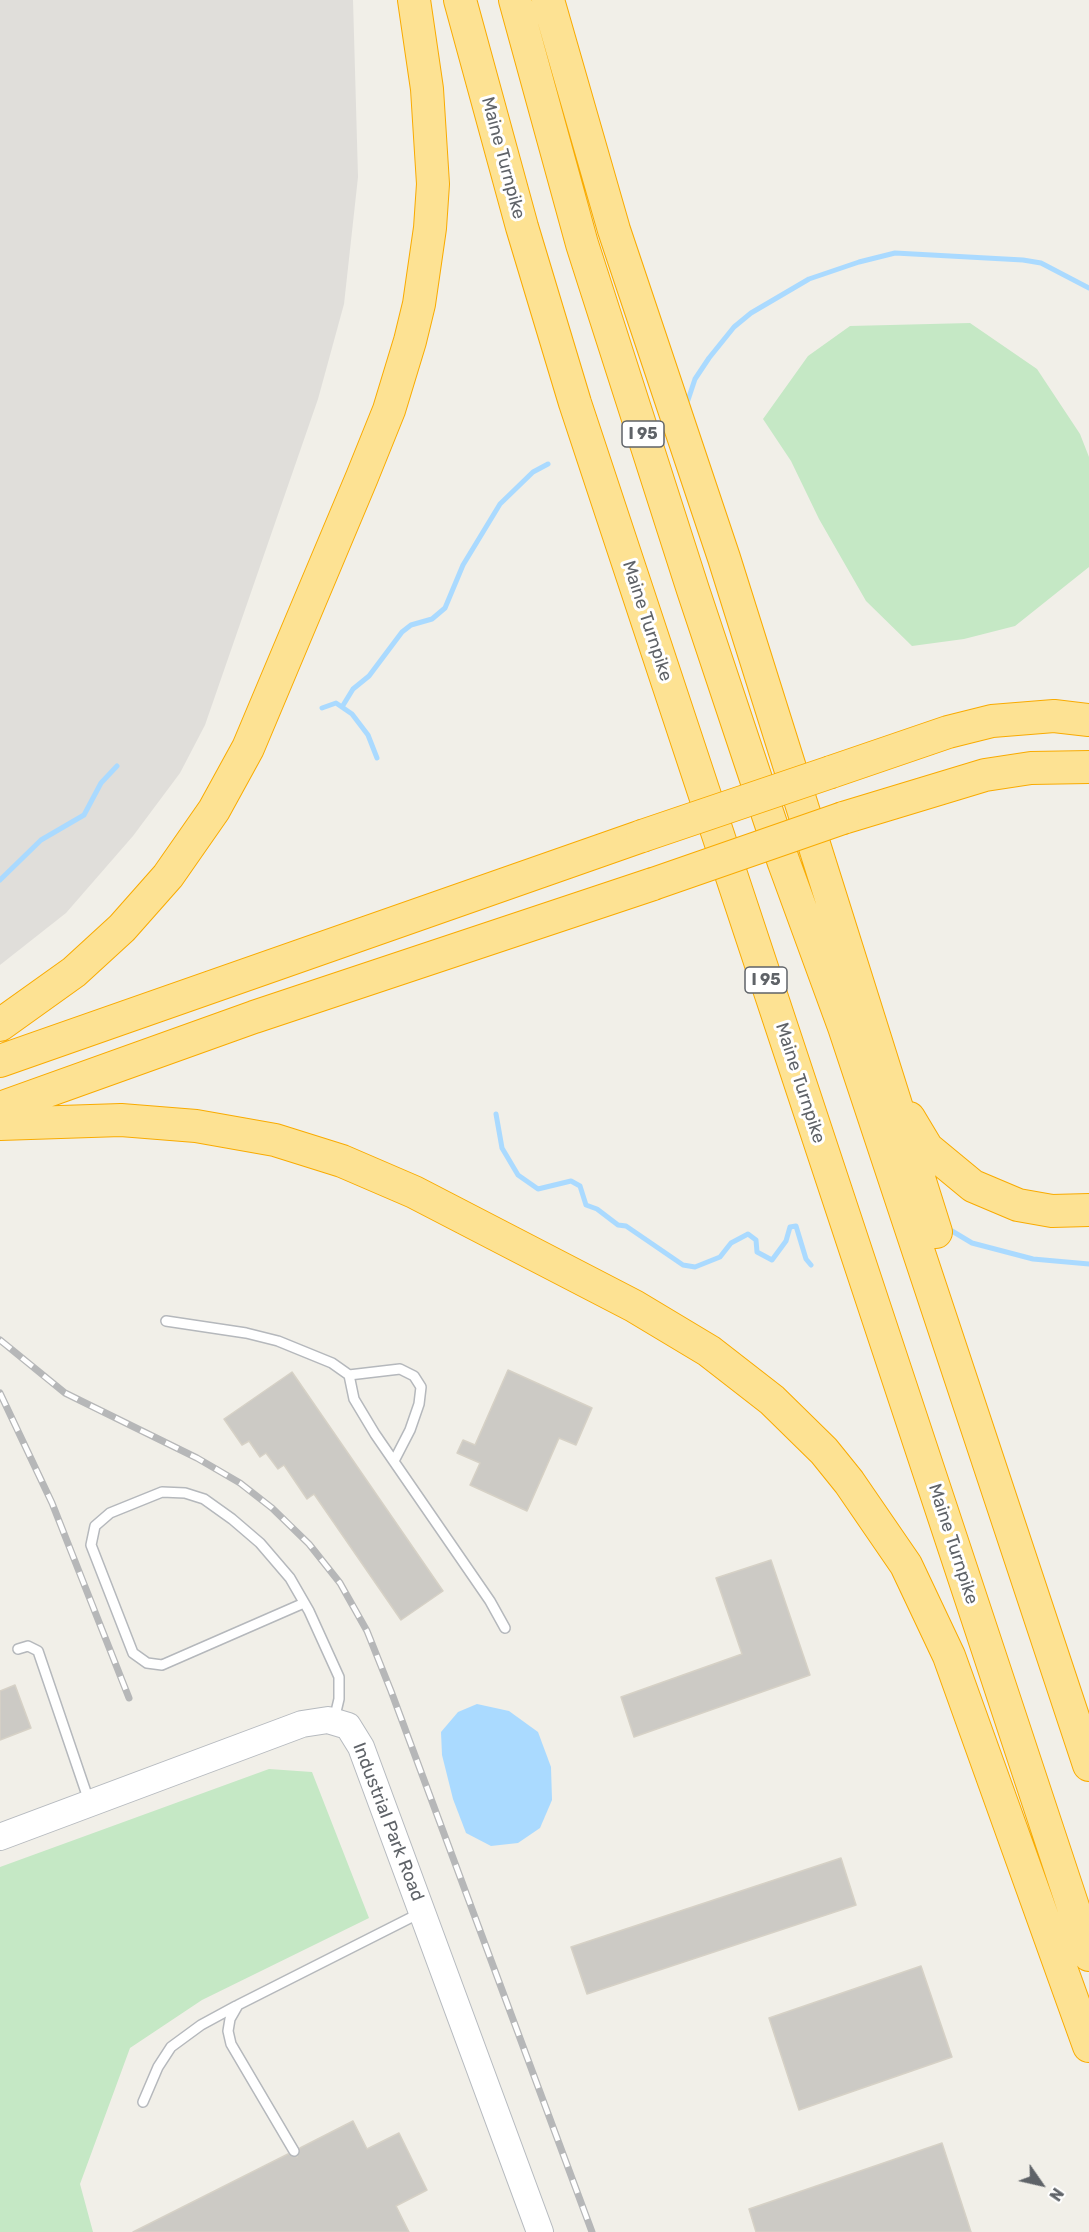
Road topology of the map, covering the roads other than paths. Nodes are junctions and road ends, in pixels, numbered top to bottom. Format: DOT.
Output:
graph roads {
  1 [pos="414,0"];
  2 [pos="460,0"];
  3 [pos="514,0"];
  4 [pos="548,0"];
  5 [pos="1089,720"];
  6 [pos="1089,767"];
  7 [pos="0,1024"];
  8 [pos="0,1061"];
  9 [pos="885,1078"];
  10 [pos="0,1108"];
  11 [pos="0,1124"];
  12 [pos="1089,1210"];
  13 [pos="166,1321"];
  14 [pos="349,1375"];
  15 [pos="394,1461"];
  16 [pos="304,1603"];
  17 [pos="504,1628"];
  18 [pos="18,1649"];
  19 [pos="1089,1701"];
  20 [pos="334,1720"];
  21 [pos="1089,1765"];
  22 [pos="90,1803"];
  23 [pos="0,1837"];
  24 [pos="422,1912"];
  25 [pos="1089,1955"];
  26 [pos="238,2005"];
  27 [pos="1089,2046"];
  28 [pos="143,2102"];
  29 [pos="294,2151"];
  30 [pos="540,2232"];
  1 -- 7 [label="highway"];
  2 -- 25 [label="highway, Maine Turnpike / I 95"];
  3 -- 21 [label="highway, I 95"];
  4 -- 9 [label="highway"];
  5 -- 8 [label="highway, bridge"];
  6 -- 10 [label="highway, bridge"];
  9 -- 12 [label="highway"];
  9 -- 19 [label="highway"];
  11 -- 27 [label="highway"];
  13 -- 14 [label="lane"];
  14 -- 15 [label="lane"];
  14 -- 15 [label="lane"];
  15 -- 17 [label="lane"];
  16 -- 16 [label="lane"];
  16 -- 20 [label="lane"];
  18 -- 22 [label="lane"];
  20 -- 22 [label="street"];
  20 -- 24 [label="street, Industrial Park Road"];
  22 -- 23 [label="street"];
  24 -- 26 [label="lane"];
  24 -- 30 [label="street, Industrial Park Road"];
  26 -- 28 [label="lane"];
  26 -- 29 [label="lane"];
}
